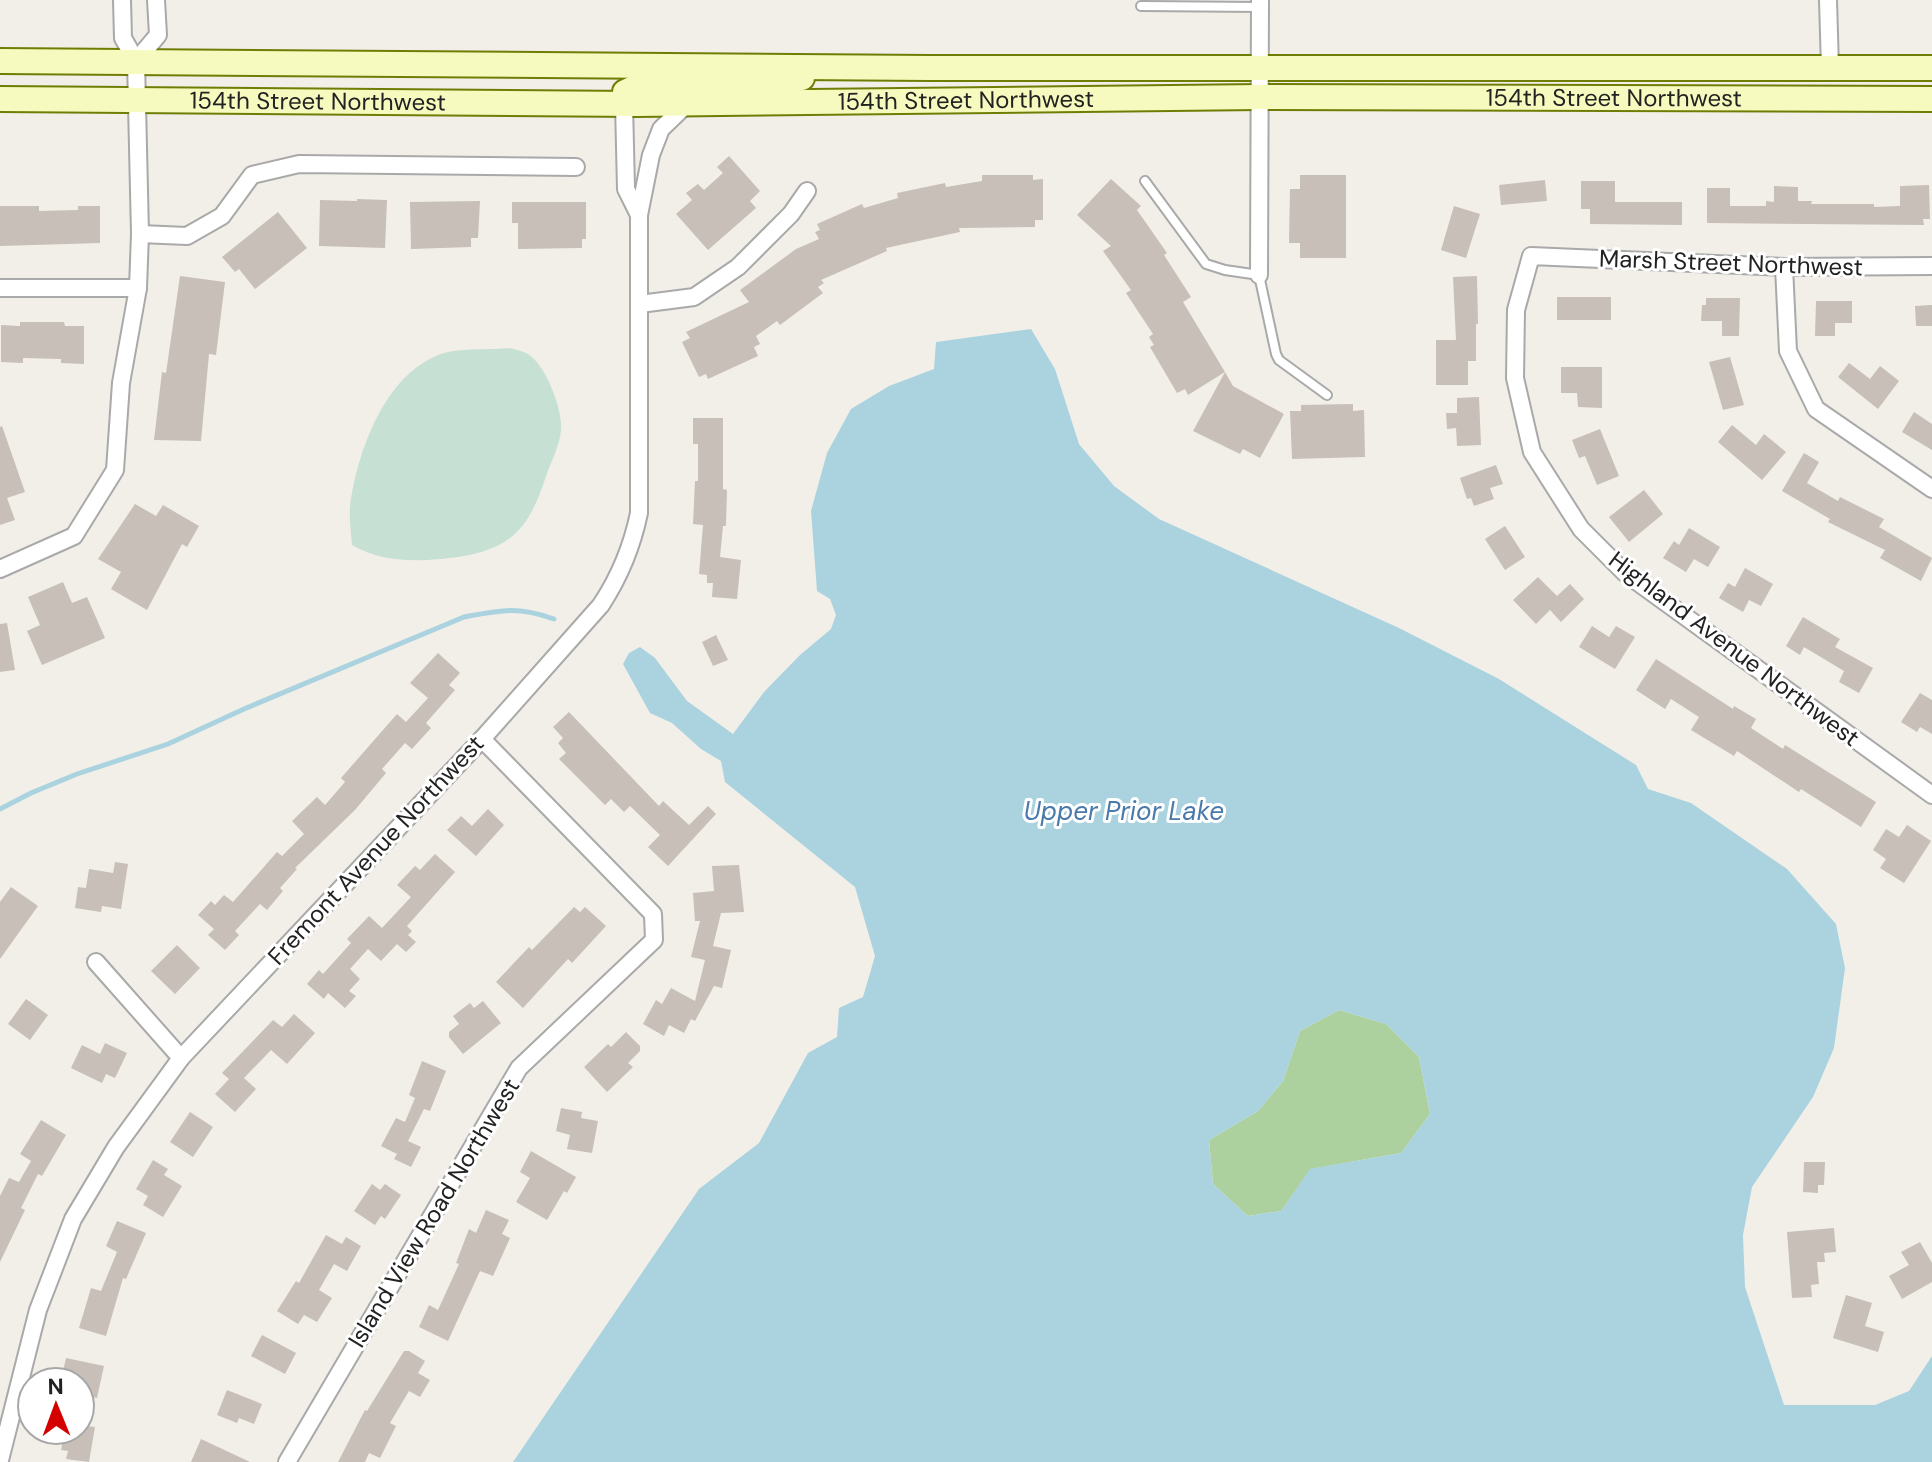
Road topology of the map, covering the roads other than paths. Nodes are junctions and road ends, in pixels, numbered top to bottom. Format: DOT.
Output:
graph roads {
  1 [pos="122,0"];
  2 [pos="156,0"];
  3 [pos="1828,0"];
  4 [pos="1260,4"];
  5 [pos="1141,6"];
  6 [pos="0,61"];
  7 [pos="136,61"];
  8 [pos="872,67"];
  9 [pos="1260,67"];
  10 [pos="1830,68"];
  11 [pos="1932,68"];
  12 [pos="1260,97"];
  13 [pos="0,99"];
  14 [pos="1932,99"];
  15 [pos="137,100"];
  16 [pos="624,104"];
  17 [pos="687,104"];
  18 [pos="576,167"];
  19 [pos="1145,181"];
  20 [pos="807,191"];
  21 [pos="639,215"];
  22 [pos="140,234"];
  23 [pos="1531,256"];
  24 [pos="1932,266"];
  25 [pos="1784,267"];
  26 [pos="1259,275"];
  27 [pos="0,288"];
  28 [pos="138,288"];
  29 [pos="640,304"];
  30 [pos="1327,395"];
  31 [pos="1932,489"];
  32 [pos="0,569"];
  33 [pos="482,739"];
  34 [pos="1932,795"];
  35 [pos="96,962"];
  36 [pos="181,1058"];
  37 [pos="0,1460"];
  38 [pos="287,1462"];
  1 -- 7 [label="street"];
  2 -- 7 [label="street"];
  3 -- 10 [label="street"];
  4 -- 5 [label="lane"];
  4 -- 9 [label="street"];
  6 -- 7 [label="street, 154th Street Northwest"];
  7 -- 8 [label="street, 154th Street Northwest"];
  7 -- 15 [label="street"];
  8 -- 9 [label="street, 154th Street Northwest"];
  8 -- 16 [label="street"];
  9 -- 10 [label="street, 154th Street Northwest"];
  9 -- 12 [label="street"];
  10 -- 11 [label="street, 154th Street Northwest"];
  12 -- 14 [label="street, 154th Street Northwest"];
  12 -- 17 [label="street, 154th Street Northwest"];
  12 -- 26 [label="street"];
  13 -- 15 [label="street, 154th Street Northwest"];
  15 -- 16 [label="street, 154th Street Northwest"];
  15 -- 22 [label="street"];
  16 -- 17 [label="street, 154th Street Northwest"];
  16 -- 21 [label="street, Fremont Avenue Northwest"];
  17 -- 21 [label="street, Fremont Avenue Northwest"];
  18 -- 22 [label="street"];
  19 -- 26 [label="lane"];
  20 -- 29 [label="street"];
  21 -- 29 [label="street, Fremont Avenue Northwest"];
  22 -- 28 [label="street"];
  23 -- 25 [label="street, Marsh Street Northwest"];
  23 -- 34 [label="street, Highland Avenue Northwest"];
  24 -- 25 [label="street, Marsh Street Northwest"];
  25 -- 31 [label="street"];
  26 -- 30 [label="lane"];
  27 -- 28 [label="street"];
  28 -- 32 [label="street"];
  29 -- 33 [label="street, Fremont Avenue Northwest"];
  33 -- 36 [label="street, Fremont Avenue Northwest"];
  33 -- 38 [label="street, Island View Road Northwest"];
  35 -- 36 [label="street"];
  36 -- 37 [label="street, Fremont Avenue Northwest"];
}
